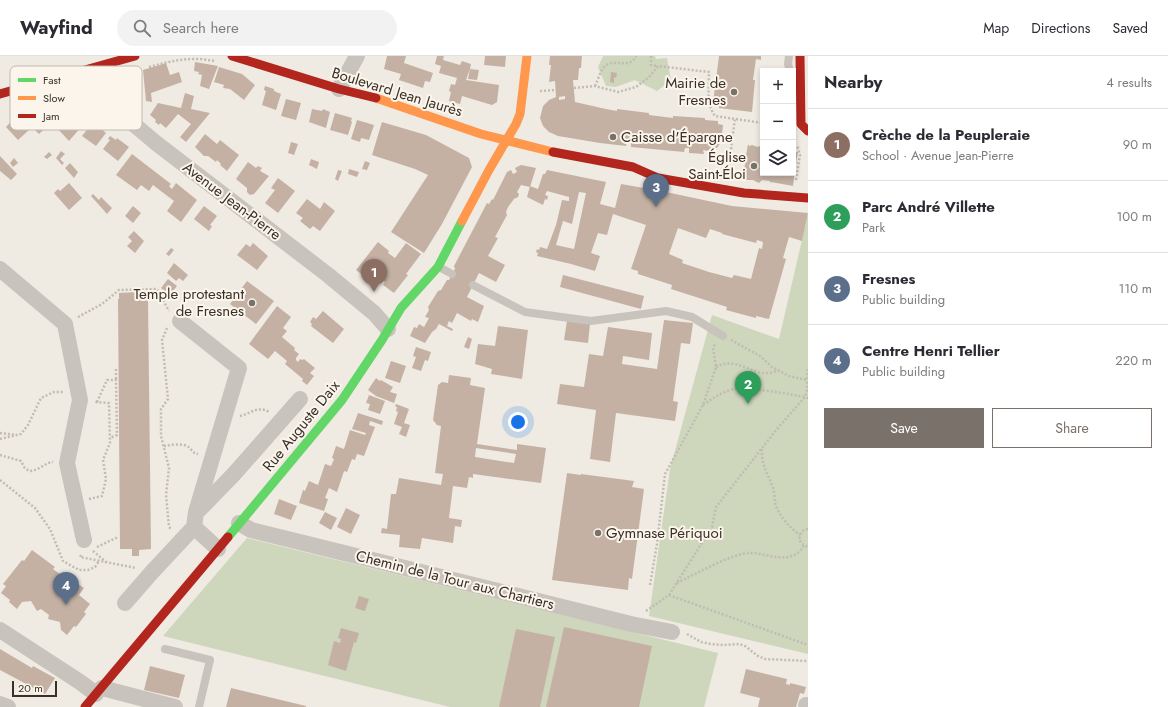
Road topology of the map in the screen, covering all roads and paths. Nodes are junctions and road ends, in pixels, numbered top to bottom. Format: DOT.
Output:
graph roads {
  1 [pos="135,56"];
  2 [pos="232,56"];
  3 [pos="357,56"];
  4 [pos="527,56"];
  5 [pos="636,56"];
  6 [pos="651,56"];
  7 [pos="789,56"];
  8 [pos="800,56"];
  9 [pos="216,61"];
  10 [pos="101,66"];
  11 [pos="658,66"];
  12 [pos="146,68"];
  13 [pos="789,68"];
  14 [pos="595,86"];
  15 [pos="796,87"];
  16 [pos="574,88"];
  17 [pos="339,89"];
  18 [pos="10,91"];
  19 [pos="0,94"];
  20 [pos="801,95"];
  21 [pos="735,118"];
  22 [pos="760,122"];
  23 [pos="141,130"];
  24 [pos="808,131"];
  25 [pos="808,136"];
  26 [pos="796,139"];
  27 [pos="507,141"];
  28 [pos="726,189"];
  29 [pos="794,196"];
  30 [pos="807,197"];
  31 [pos="438,266"];
  32 [pos="0,269"];
  33 [pos="452,274"];
  34 [pos="473,285"];
  35 [pos="176,319"];
  36 [pos="65,324"];
  37 [pos="388,329"];
  38 [pos="723,336"];
  39 [pos="716,367"];
  40 [pos="808,367"];
  41 [pos="116,368"];
  42 [pos="778,370"];
  43 [pos="116,380"];
  44 [pos="807,380"];
  45 [pos="79,397"];
  46 [pos="806,397"];
  47 [pos="300,399"];
  48 [pos="808,401"];
  49 [pos="98,402"];
  50 [pos="703,405"];
  51 [pos="0,433"];
  52 [pos="16,436"];
  53 [pos="110,438"];
  54 [pos="0,439"];
  55 [pos="164,446"];
  56 [pos="762,449"];
  57 [pos="0,456"];
  58 [pos="213,458"];
  59 [pos="50,462"];
  60 [pos="0,480"];
  61 [pos="75,502"];
  62 [pos="195,520"];
  63 [pos="239,523"];
  64 [pos="808,529"];
  65 [pos="800,535"];
  66 [pos="118,537"];
  67 [pos="181,540"];
  68 [pos="88,545"];
  69 [pos="804,545"];
  70 [pos="808,547"];
  71 [pos="218,549"];
  72 [pos="99,561"];
  73 [pos="106,562"];
  74 [pos="152,572"];
  75 [pos="677,583"];
  76 [pos="650,585"];
  77 [pos="669,595"];
  78 [pos="125,603"];
  79 [pos="640,615"];
  80 [pos="0,630"];
  81 [pos="672,632"];
  82 [pos="808,644"];
  83 [pos="165,648"];
  84 [pos="808,660"];
  85 [pos="99,691"];
  86 [pos="0,704"];
  87 [pos="8,707"];
  88 [pos="85,707"];
  89 [pos="175,707"];
  90 [pos="199,707"];
  1 -- 10 [label="street"];
  2 -- 17 [label="street, Boulevard Jean Jaurès"];
  3 -- 17 [label="street"];
  4 -- 27 [label="street, Rue Auguste Daix"];
  5 -- 14 [label="path"];
  6 -- 11 [label="path"];
  7 -- 13 [label="lane"];
  8 -- 20 [label="street"];
  9 -- 12 [label="path"];
  11 -- 14 [label="path"];
  11 -- 21 [label="path"];
  14 -- 16 [label="path"];
  15 -- 20 [label="lane"];
  17 -- 27 [label="street, Boulevard Jean Jaurès"];
  18 -- 19 [label="street"];
  20 -- 24 [label="street"];
  21 -- 22 [label="path"];
  21 -- 28 [label="path"];
  23 -- 37 [label="street, Avenue Jean-Pierre"];
  24 -- 25 [label="street"];
  26 -- 29 [label="path"];
  27 -- 28 [label="street, Boulevard Jean Jaurès"];
  27 -- 31 [label="street, Rue Auguste Daix"];
  28 -- 29 [label="street, Boulevard Jean Jaurès"];
  29 -- 30 [label="street, Boulevard Jean Jaurès"];
  31 -- 33 [label="lane"];
  31 -- 37 [label="street, Rue Auguste Daix"];
  32 -- 36 [label="street"];
  34 -- 38 [label="lane"];
  35 -- 36 [label="path"];
  35 -- 55 [label="path"];
  35 -- 58 [label="street"];
  36 -- 45 [label="street"];
  37 -- 63 [label="street, Rue Auguste Daix"];
  38 -- 39 [label="path"];
  38 -- 42 [label="path"];
  39 -- 42 [label="path"];
  39 -- 50 [label="path"];
  40 -- 44 [label="path"];
  41 -- 43 [label="path"];
  42 -- 44 [label="path"];
  43 -- 49 [label="path"];
  43 -- 53 [label="path"];
  44 -- 46 [label="path"];
  45 -- 49 [label="path"];
  45 -- 52 [label="path"];
  45 -- 61 [label="street"];
  46 -- 48 [label="path"];
  46 -- 50 [label="path"];
  46 -- 56 [label="path"];
  47 -- 62 [label="street"];
  49 -- 53 [label="path"];
  50 -- 76 [label="path"];
  51 -- 52 [label="path"];
  52 -- 54 [label="path"];
  53 -- 61 [label="path"];
  55 -- 58 [label="path"];
  55 -- 67 [label="path"];
  56 -- 65 [label="path"];
  56 -- 75 [label="path"];
  57 -- 59 [label="path"];
  58 -- 62 [label="street"];
  60 -- 72 [label="path"];
  61 -- 68 [label="street"];
  62 -- 67 [label="street"];
  62 -- 71 [label="street"];
  63 -- 71 [label="street, Rue Auguste Daix"];
  63 -- 81 [label="street, Chemin de la Tour aux Chartiers"];
  64 -- 65 [label="path"];
  65 -- 69 [label="path"];
  66 -- 68 [label="path"];
  67 -- 74 [label="street"];
  68 -- 72 [label="path"];
  68 -- 73 [label="path"];
  69 -- 70 [label="path"];
  69 -- 75 [label="path"];
  71 -- 85 [label="street, Rue Auguste Daix"];
  72 -- 73 [label="path"];
  73 -- 74 [label="path"];
  74 -- 78 [label="street"];
  75 -- 77 [label="path"];
  77 -- 79 [label="path"];
  77 -- 82 [label="path"];
  80 -- 85 [label="street"];
  81 -- 84 [label="path"];
  83 -- 90 [label="lane"];
  85 -- 88 [label="street, Rue Auguste Daix"];
  85 -- 89 [label="street"];
  86 -- 87 [label="street"];
}
